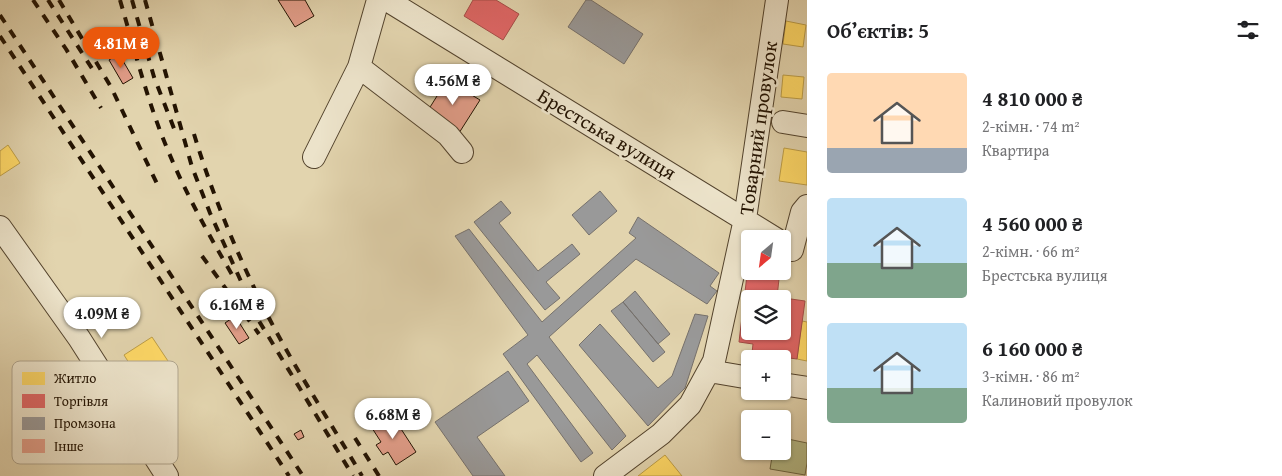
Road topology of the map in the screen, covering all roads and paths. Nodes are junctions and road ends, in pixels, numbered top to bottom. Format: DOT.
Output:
graph roads {
  1 [pos="378,0"];
  2 [pos="387,0"];
  3 [pos="777,0"];
  4 [pos="359,67"];
  5 [pos="783,122"];
  6 [pos="807,126"];
  7 [pos="462,152"];
  8 [pos="314,157"];
  9 [pos="807,206"];
  10 [pos="746,219"];
  11 [pos="0,227"];
  12 [pos="762,230"];
  13 [pos="791,242"];
  14 [pos="94,361"];
  15 [pos="709,371"];
  16 [pos="741,376"];
  17 [pos="791,385"];
  18 [pos="807,388"];
  19 [pos="159,464"];
  20 [pos="167,476"];
  21 [pos="605,476"];
  1 -- 4 [label="street"];
  2 -- 10 [label="street, Брестська вулиця"];
  3 -- 10 [label="street, Товарний провулок"];
  4 -- 7 [label="street"];
  4 -- 8 [label="street"];
  5 -- 6 [label="street"];
  9 -- 13 [label="street"];
  10 -- 12 [label="street, Брестська вулиця"];
  10 -- 15 [label="street, Товарний провулок"];
  11 -- 14 [label="street"];
  15 -- 16 [label="street"];
  15 -- 21 [label="street, Товарний провулок"];
  17 -- 18 [label="street"];
  19 -- 20 [label="street"];
}
